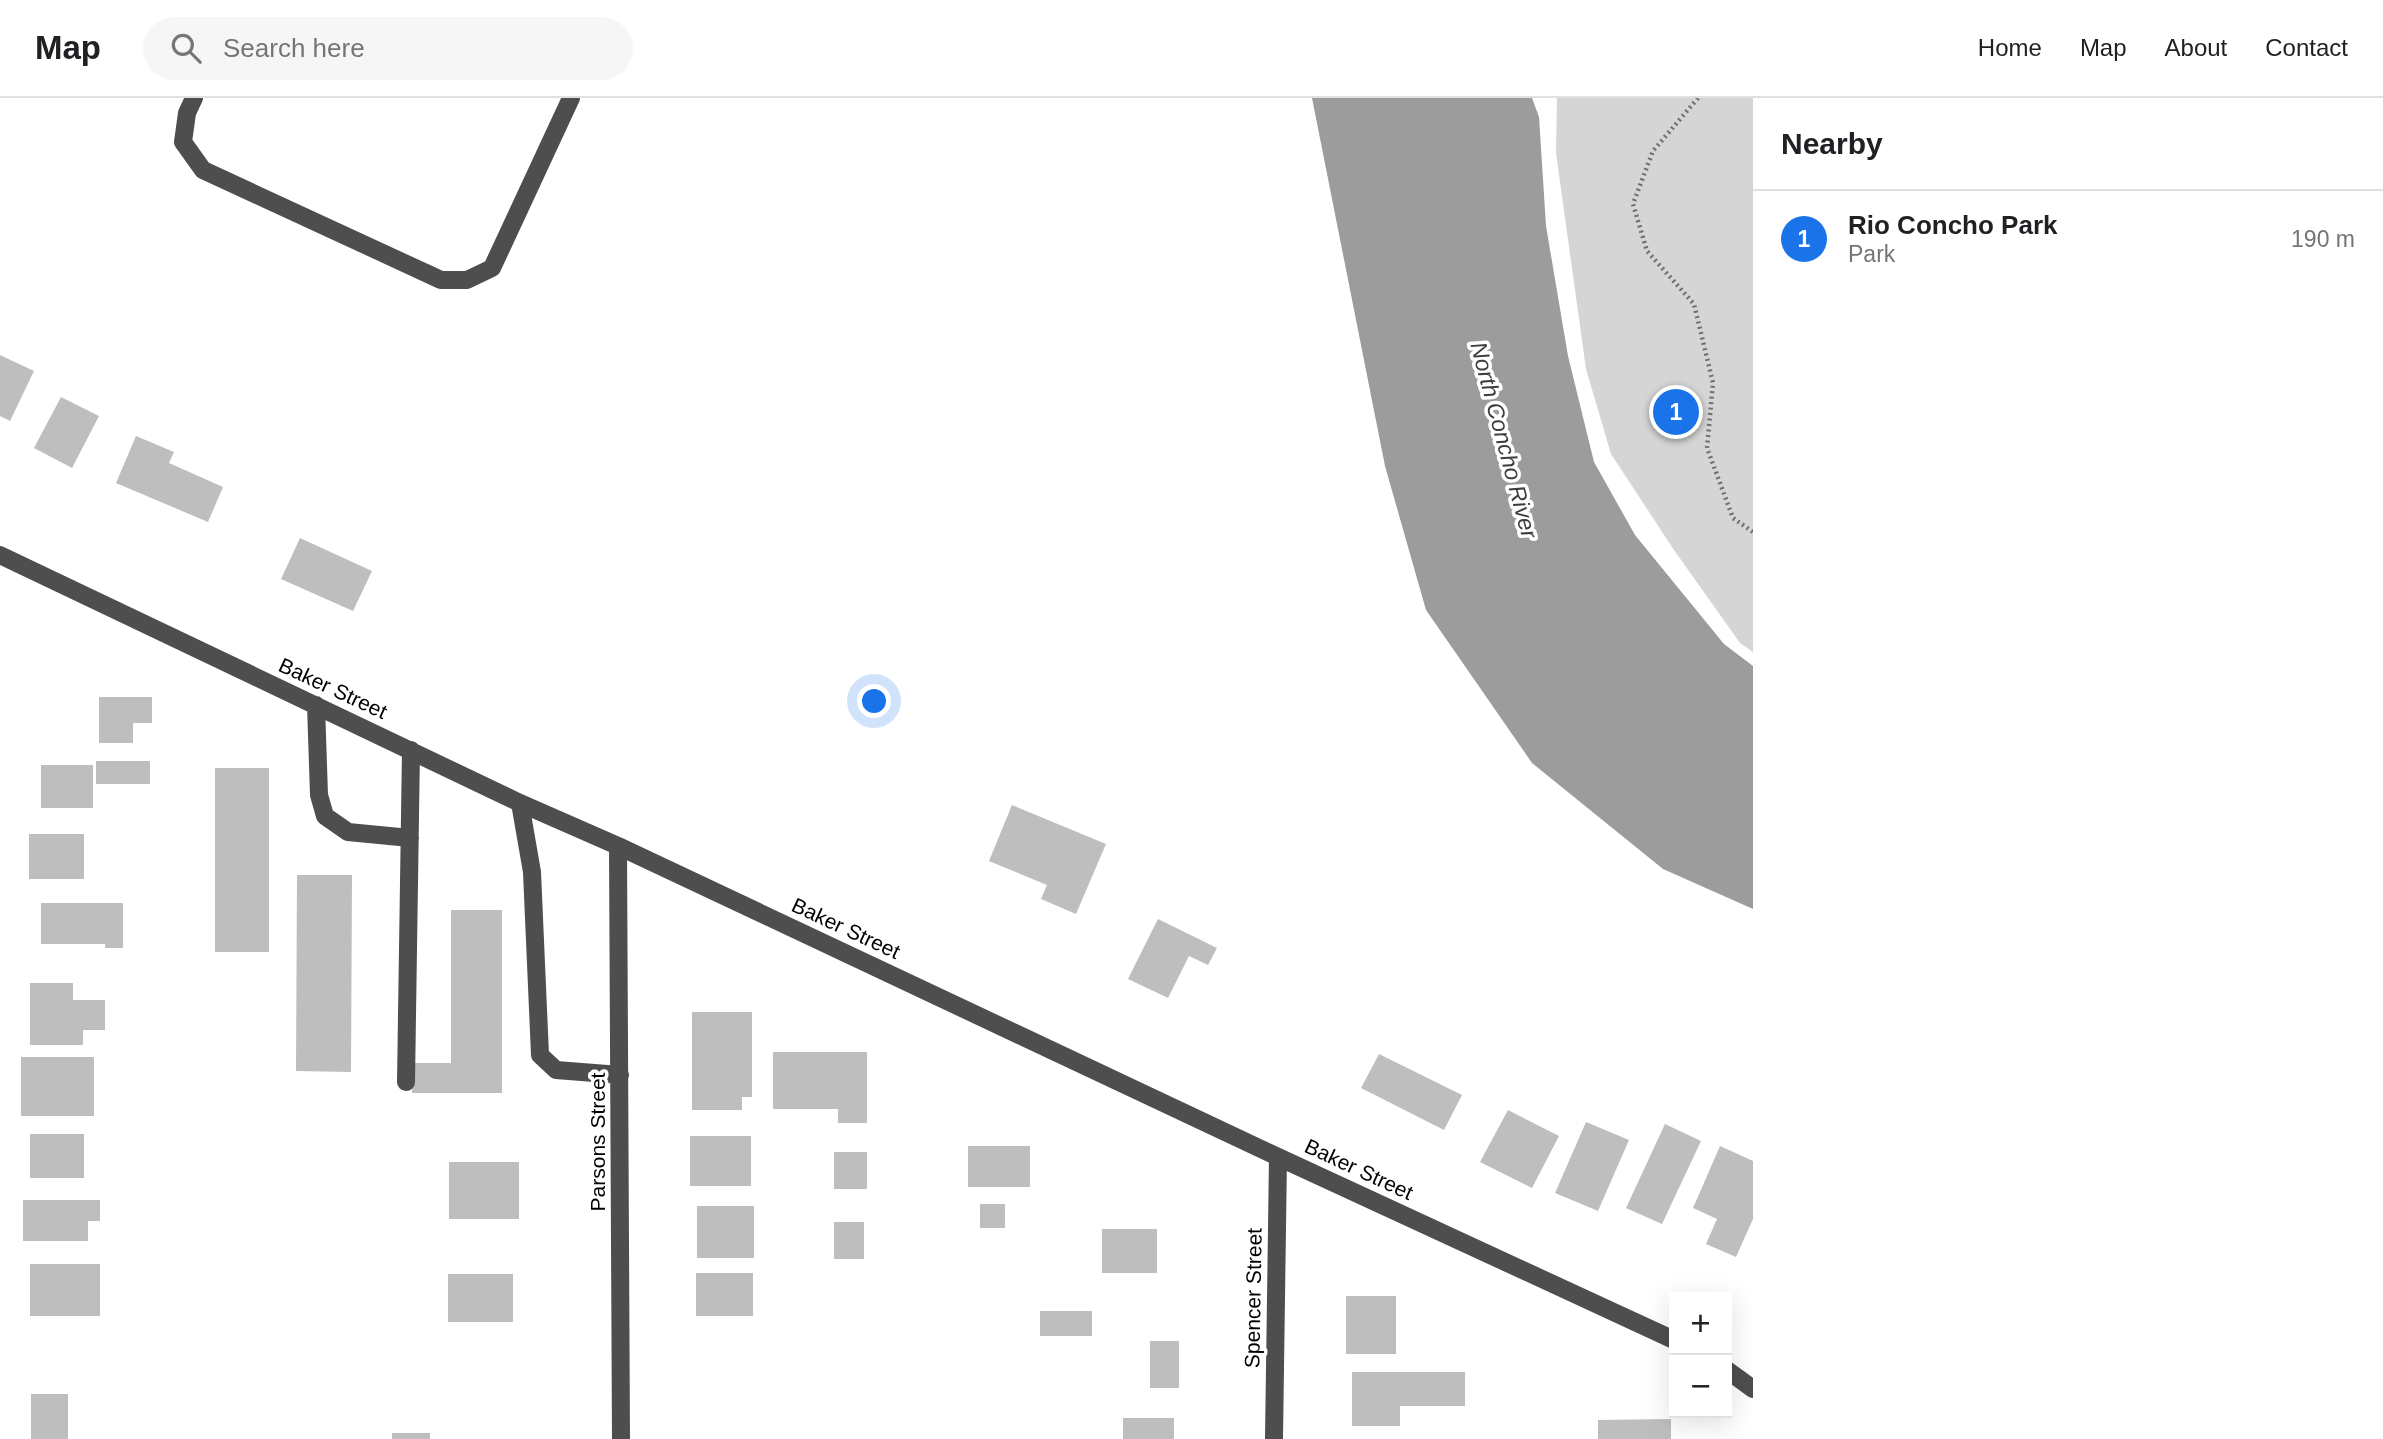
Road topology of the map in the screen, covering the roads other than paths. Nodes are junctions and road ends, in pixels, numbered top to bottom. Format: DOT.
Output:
graph roads {
  1 [pos="194,98"];
  2 [pos="571,98"];
  3 [pos="0,555"];
  4 [pos="316,705"];
  5 [pos="411,750"];
  6 [pos="520,803"];
  7 [pos="410,838"];
  8 [pos="618,846"];
  9 [pos="620,1075"];
  10 [pos="405,1082"];
  11 [pos="1278,1157"];
  12 [pos="1669,1338"];
  13 [pos="1732,1374"];
  14 [pos="1753,1389"];
  15 [pos="621,1439"];
  16 [pos="1274,1439"];
  1 -- 2 [label="street"];
  3 -- 4 [label="street, Baker Street"];
  4 -- 5 [label="street, Baker Street"];
  4 -- 7 [label="street"];
  5 -- 6 [label="street, Baker Street"];
  5 -- 7 [label="street"];
  6 -- 8 [label="street, Baker Street"];
  6 -- 9 [label="street"];
  7 -- 10 [label="street"];
  8 -- 9 [label="street, Parsons Street"];
  8 -- 11 [label="street, Baker Street"];
  9 -- 15 [label="street, Parsons Street"];
  11 -- 12 [label="street, Baker Street"];
  11 -- 16 [label="street, Spencer Street"];
  13 -- 14 [label="street"];
}
